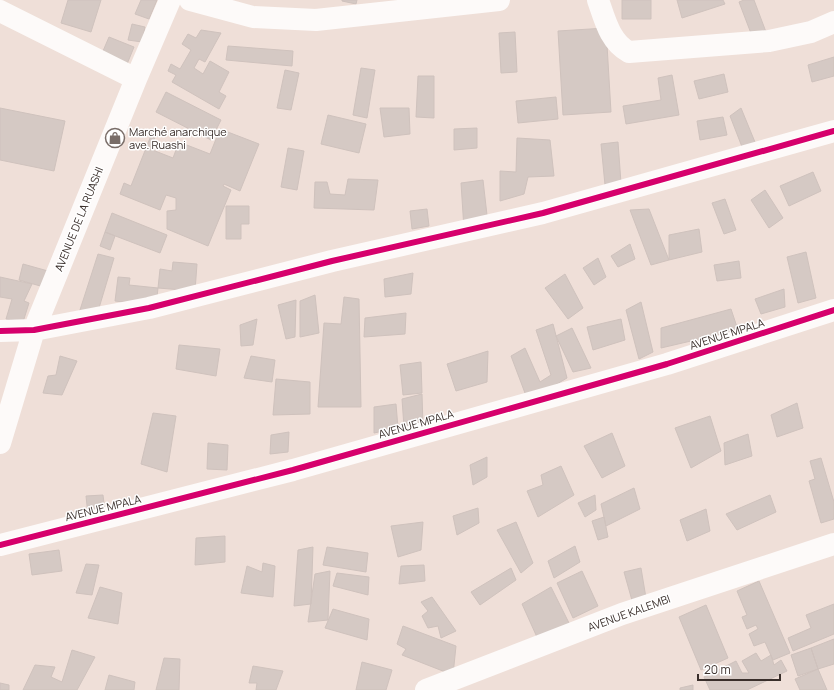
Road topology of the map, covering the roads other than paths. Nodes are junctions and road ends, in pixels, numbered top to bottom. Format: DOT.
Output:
graph roads {
  1 [pos="170,0"];
  2 [pos="190,0"];
  3 [pos="500,0"];
  4 [pos="598,0"];
  5 [pos="0,11"];
  6 [pos="834,22"];
  7 [pos="136,78"];
  8 [pos="834,131"];
  9 [pos="834,310"];
  10 [pos="34,330"];
  11 [pos="0,331"];
  12 [pos="0,443"];
  13 [pos="834,544"];
  14 [pos="0,545"];
  15 [pos="428,690"];
  1 -- 7 [label="street, AVENUE DE LA RUASHI"];
  2 -- 3 [label="street"];
  4 -- 6 [label="street"];
  5 -- 7 [label="street"];
  7 -- 10 [label="street, AVENUE DE LA RUASHI"];
  8 -- 10 [label="street"];
  9 -- 14 [label="street, AVENUE MPALA"];
  10 -- 11 [label="street"];
  10 -- 12 [label="street, AVENUE DE LA RUASHI"];
  13 -- 15 [label="street, AVENUE KALEMBI"];
}
